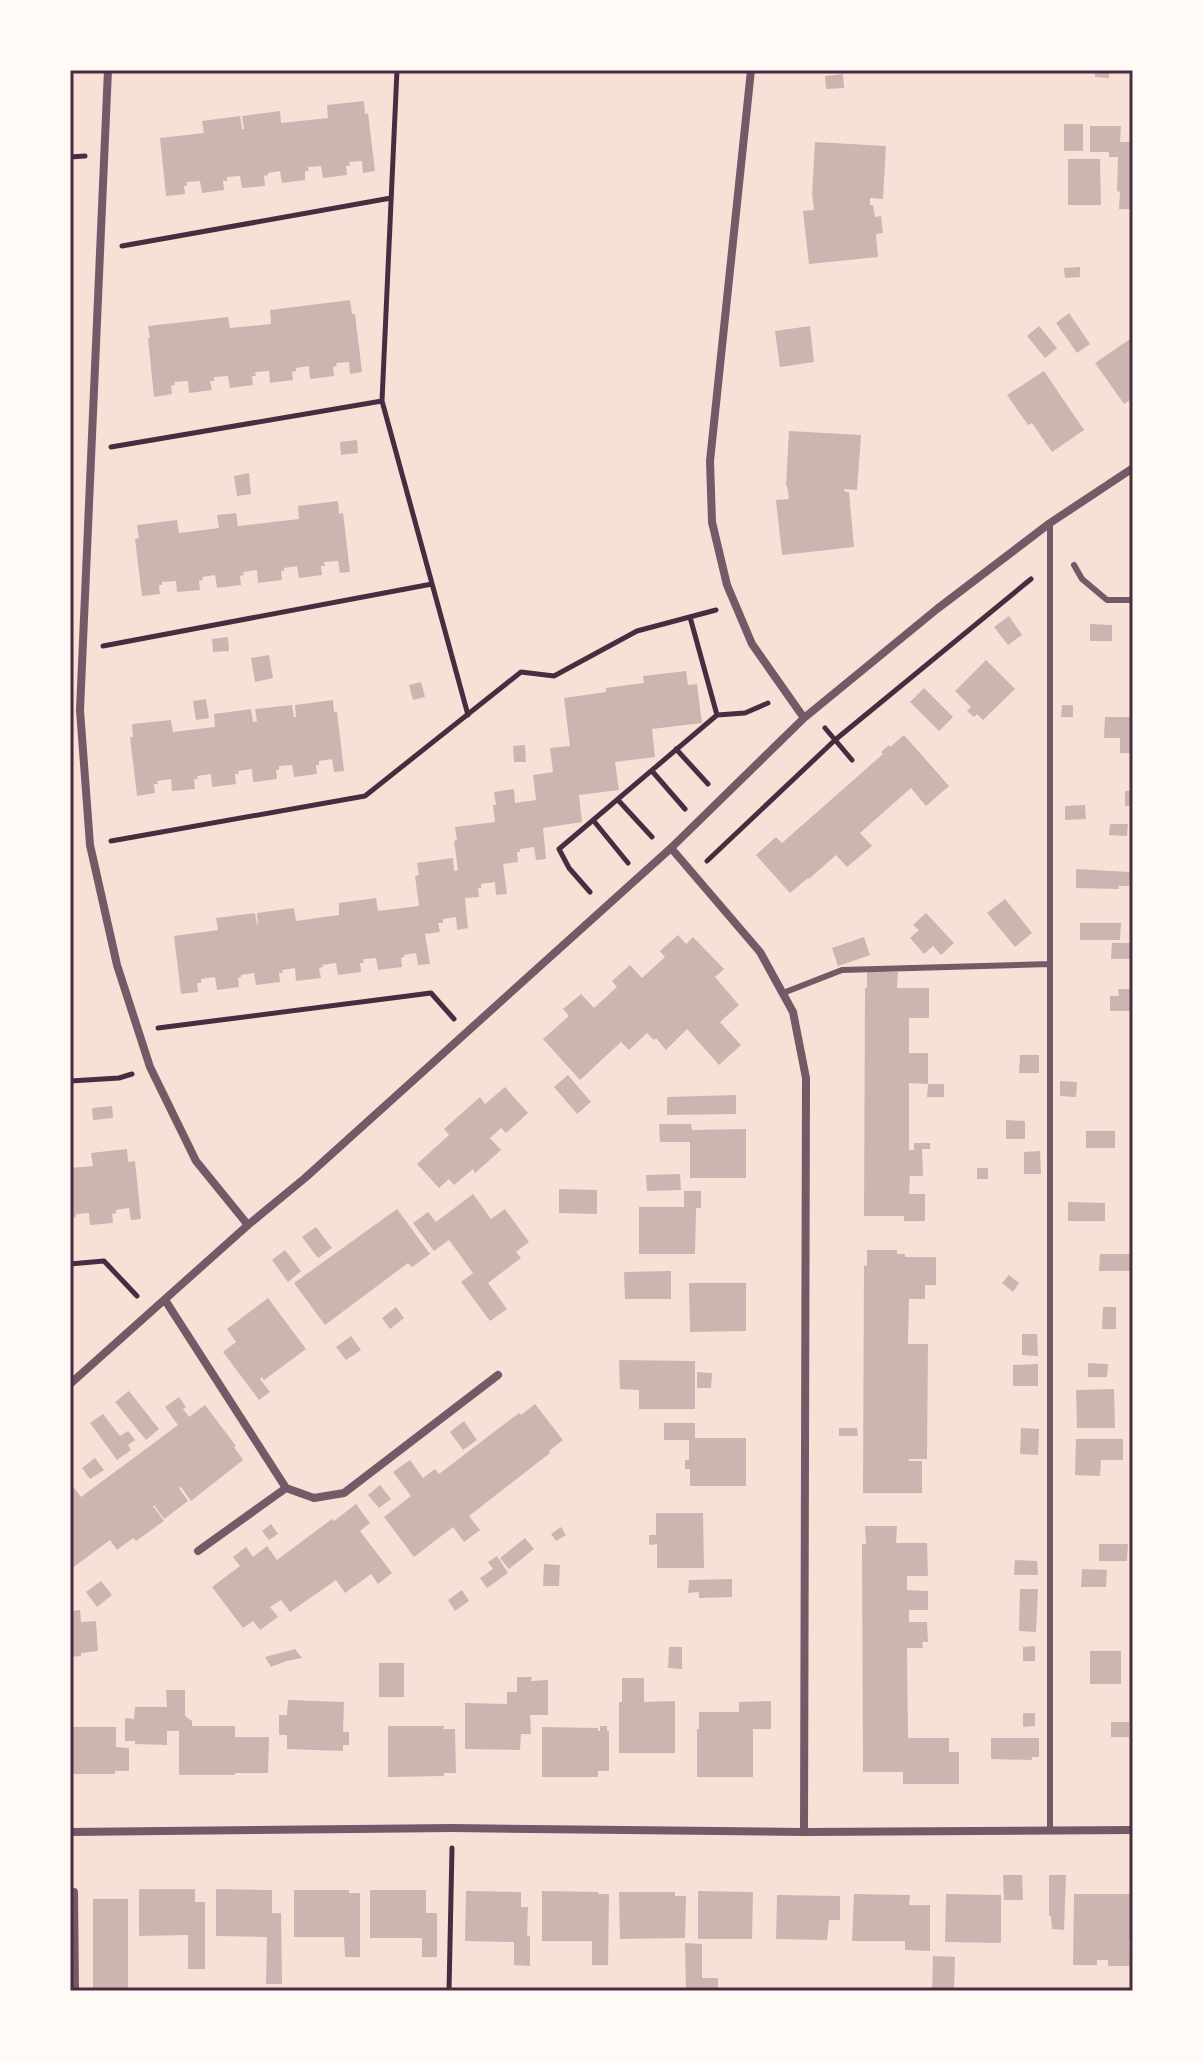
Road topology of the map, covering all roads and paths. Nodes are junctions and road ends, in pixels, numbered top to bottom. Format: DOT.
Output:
graph roads {
  1 [pos="108,70"];
  2 [pos="397,70"];
  3 [pos="751,70"];
  4 [pos="391,198"];
  5 [pos="101,249"];
  6 [pos="382,401"];
  7 [pos="92,450"];
  8 [pos="1133,468"];
  9 [pos="1050,523"];
  10 [pos="1051,563"];
  11 [pos="1074,565"];
  12 [pos="432,584"];
  13 [pos="1133,600"];
  14 [pos="736,605"];
  15 [pos="690,617"];
  16 [pos="83,650"];
  17 [pos="787,694"];
  18 [pos="812,712"];
  19 [pos="468,715"];
  20 [pos="717,715"];
  21 [pos="804,718"];
  22 [pos="835,740"];
  23 [pos="676,749"];
  24 [pos="852,760"];
  25 [pos="652,771"];
  26 [pos="722,799"];
  27 [pos="618,800"];
  28 [pos="593,820"];
  29 [pos="697,823"];
  30 [pos="90,845"];
  31 [pos="669,850"];
  32 [pos="694,874"];
  33 [pos="640,876"];
  34 [pos="604,908"];
  35 [pos="1050,964"];
  36 [pos="783,993"];
  37 [pos="137,1031"];
  38 [pos="466,1031"];
  39 [pos="150,1067"];
  40 [pos="70,1081"];
  41 [pos="248,1225"];
  42 [pos="70,1264"];
  43 [pos="165,1300"];
  44 [pos="152,1311"];
  45 [pos="498,1375"];
  46 [pos="70,1384"];
  47 [pos="286,1488"];
  48 [pos="198,1551"];
  49 [pos="452,1828"];
  50 [pos="1050,1830"];
  51 [pos="1133,1830"];
  52 [pos="70,1832"];
  53 [pos="804,1832"];
  54 [pos="74,1892"];
  55 [pos="75,1991"];
  56 [pos="449,1991"];
  1 -- 5 [label="street"];
  2 -- 4 [label="path"];
  3 -- 14 [label="street"];
  4 -- 5 [label="path"];
  4 -- 6 [label="path"];
  5 -- 7 [label="street"];
  6 -- 7 [label="path"];
  6 -- 12 [label="path"];
  7 -- 16 [label="street"];
  8 -- 9 [label="street"];
  9 -- 10 [label="lane"];
  9 -- 18 [label="street"];
  10 -- 22 [label="path"];
  10 -- 35 [label="lane"];
  11 -- 13 [label="lane"];
  12 -- 16 [label="path"];
  12 -- 19 [label="path"];
  14 -- 15 [label="path"];
  14 -- 17 [label="street"];
  15 -- 19 [label="path"];
  15 -- 20 [label="path"];
  16 -- 30 [label="street"];
  17 -- 20 [label="path"];
  17 -- 21 [label="street"];
  18 -- 21 [label="street"];
  18 -- 22 [label="path"];
  19 -- 30 [label="path"];
  20 -- 23 [label="path"];
  21 -- 26 [label="street"];
  22 -- 24 [label="path"];
  22 -- 32 [label="path"];
  23 -- 25 [label="path"];
  23 -- 26 [label="path"];
  25 -- 27 [label="path"];
  25 -- 29 [label="path"];
  26 -- 29 [label="street"];
  27 -- 28 [label="path"];
  27 -- 31 [label="path"];
  28 -- 33 [label="path"];
  28 -- 34 [label="path"];
  29 -- 31 [label="street"];
  30 -- 37 [label="street"];
  31 -- 32 [label="street"];
  31 -- 33 [label="street"];
  32 -- 36 [label="street"];
  33 -- 34 [label="street"];
  34 -- 38 [label="street"];
  35 -- 36 [label="lane"];
  35 -- 50 [label="lane"];
  36 -- 53 [label="street"];
  37 -- 38 [label="path"];
  37 -- 39 [label="street"];
  38 -- 41 [label="street"];
  39 -- 40 [label="path"];
  39 -- 41 [label="street"];
  41 -- 43 [label="street"];
  42 -- 44 [label="path"];
  43 -- 44 [label="street"];
  43 -- 47 [label="street"];
  44 -- 46 [label="street"];
  45 -- 47 [label="street"];
  47 -- 48 [label="street"];
  49 -- 52 [label="street"];
  49 -- 53 [label="street"];
  49 -- 56 [label="path"];
  50 -- 51 [label="street"];
  50 -- 53 [label="street"];
  54 -- 55 [label="street"];
}
